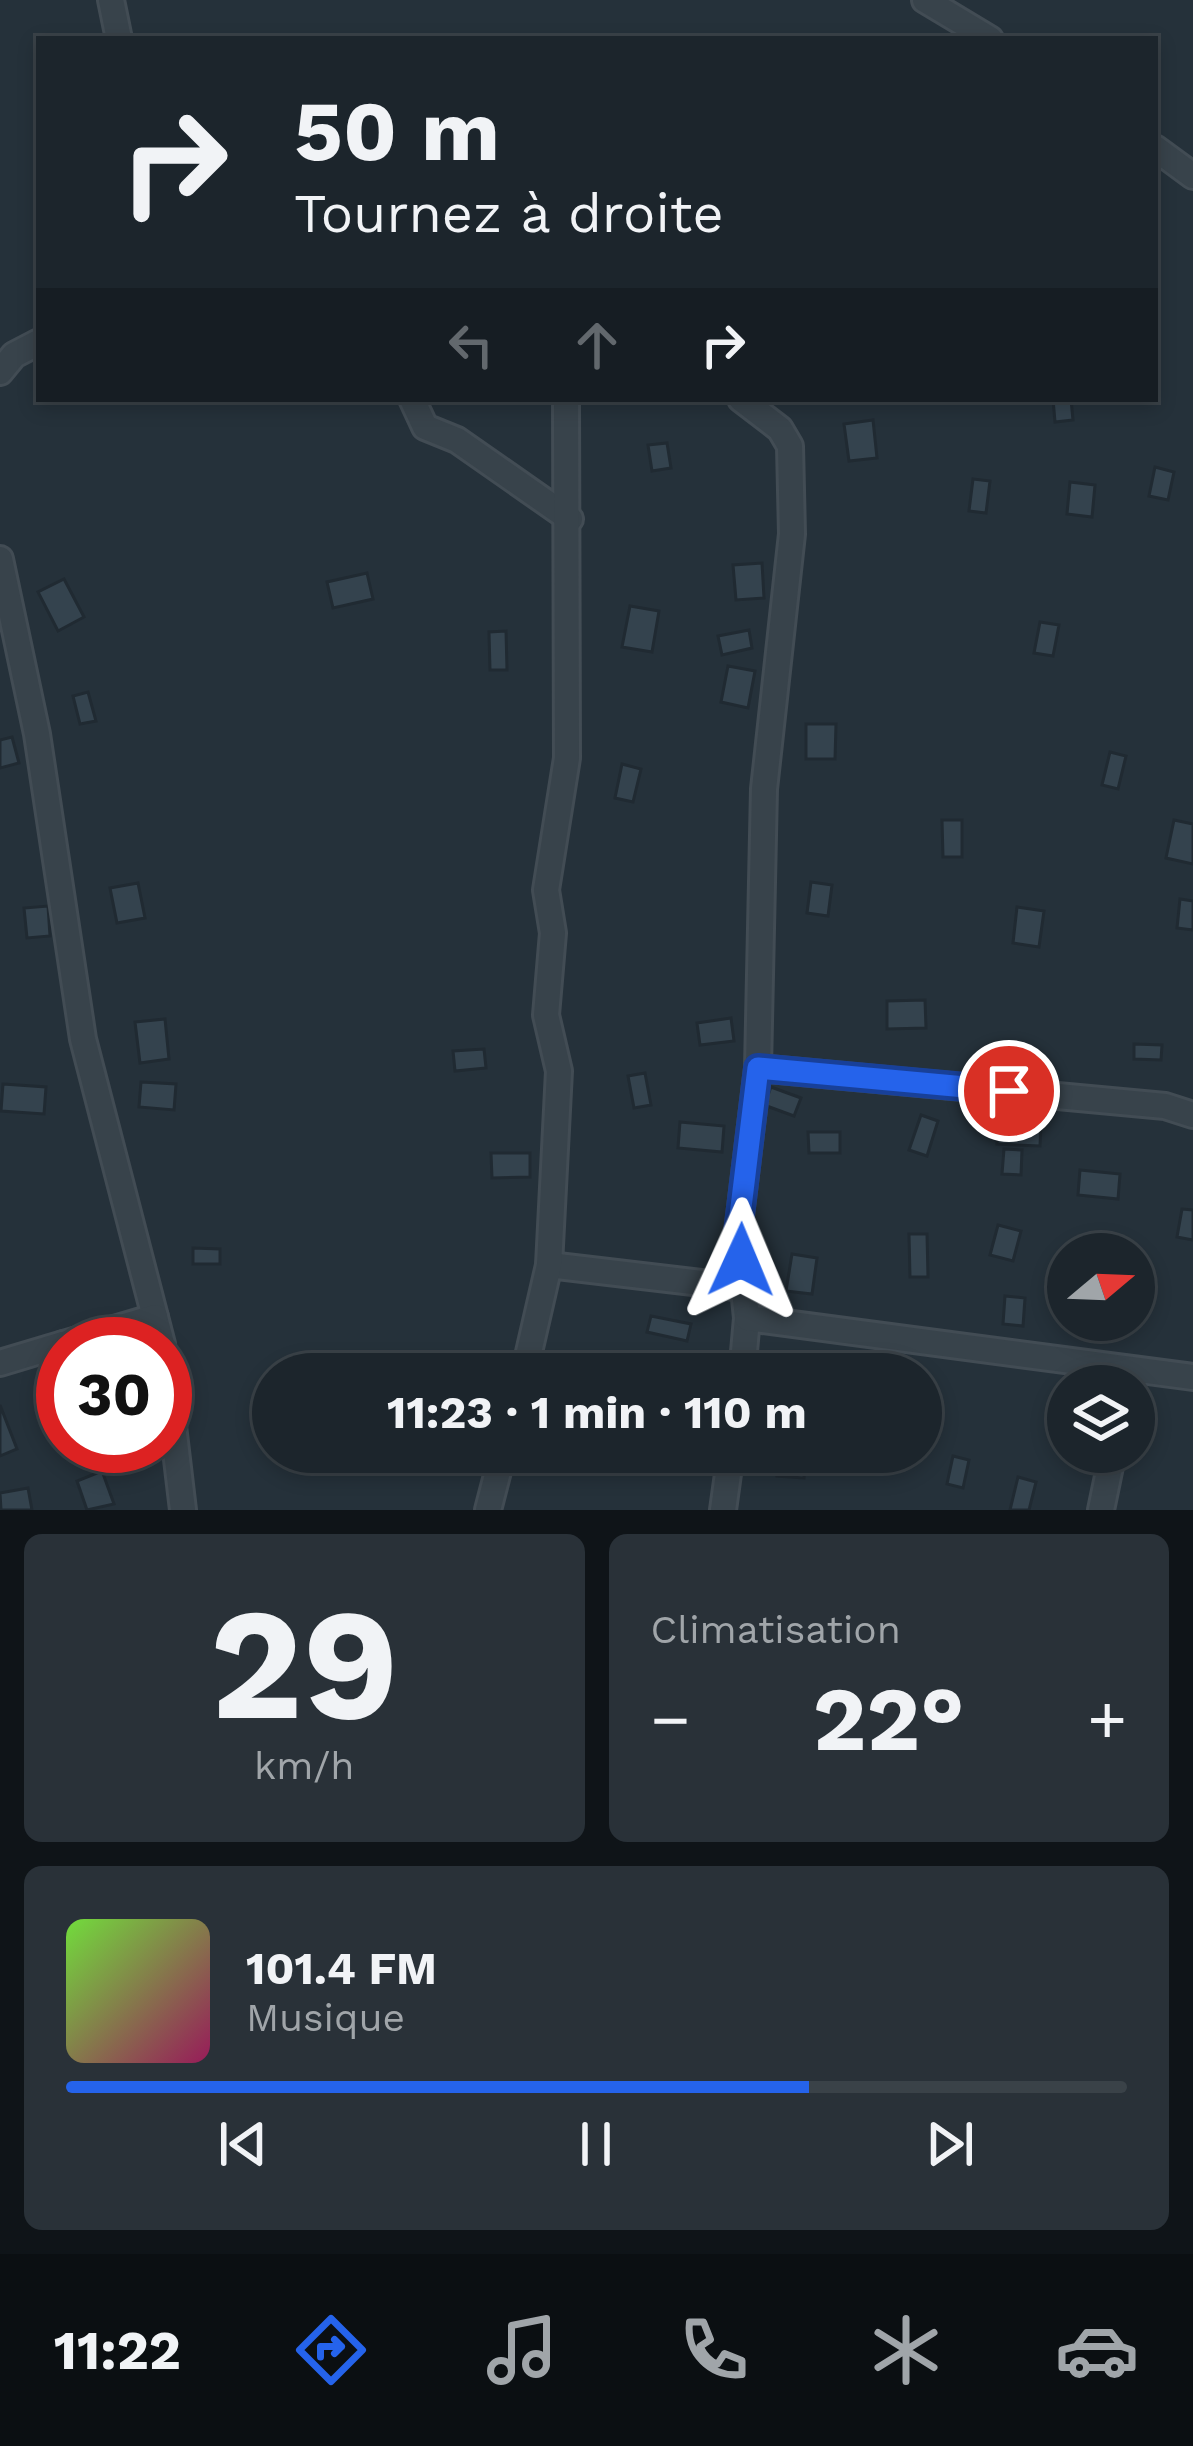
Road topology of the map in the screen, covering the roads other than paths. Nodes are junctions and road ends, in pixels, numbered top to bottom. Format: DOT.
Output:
graph roads {
  1 [pos="111,0"];
  2 [pos="925,0"];
  3 [pos="118,36"];
  4 [pos="985,36"];
  5 [pos="1158,150"];
  6 [pos="1193,176"];
  7 [pos="36,344"];
  8 [pos="0,372"];
  9 [pos="413,402"];
  10 [pos="566,402"];
  11 [pos="745,402"];
  12 [pos="570,519"];
  13 [pos="0,559"];
  14 [pos="758,1068"];
  15 [pos="1193,1114"];
  16 [pos="549,1264"];
  17 [pos="744,1288"];
  18 [pos="155,1317"];
  19 [pos="747,1318"];
  20 [pos="36,1352"];
  21 [pos="529,1353"];
  22 [pos="744,1353"];
  23 [pos="0,1363"];
  24 [pos="1051,1365"];
  25 [pos="1155,1377"];
  26 [pos="1193,1377"];
  27 [pos="179,1473"];
  28 [pos="498,1473"];
  29 [pos="728,1473"];
  30 [pos="1109,1473"];
  31 [pos="183,1510"];
  32 [pos="488,1510"];
  33 [pos="723,1510"];
  34 [pos="1101,1510"];
  1 -- 3 [label="street"];
  2 -- 4 [label="street"];
  5 -- 6 [label="street"];
  7 -- 8 [label="street"];
  9 -- 12 [label="street"];
  10 -- 12 [label="street"];
  11 -- 14 [label="street"];
  12 -- 16 [label="street"];
  13 -- 18 [label="street"];
  14 -- 15 [label="street"];
  14 -- 17 [label="street"];
  16 -- 17 [label="street"];
  16 -- 21 [label="street"];
  17 -- 19 [label="street"];
  19 -- 22 [label="street"];
  19 -- 24 [label="street"];
  20 -- 23 [label="street"];
  25 -- 26 [label="street"];
  27 -- 31 [label="street"];
  28 -- 32 [label="street"];
  29 -- 33 [label="street"];
  30 -- 34 [label="street"];
}
